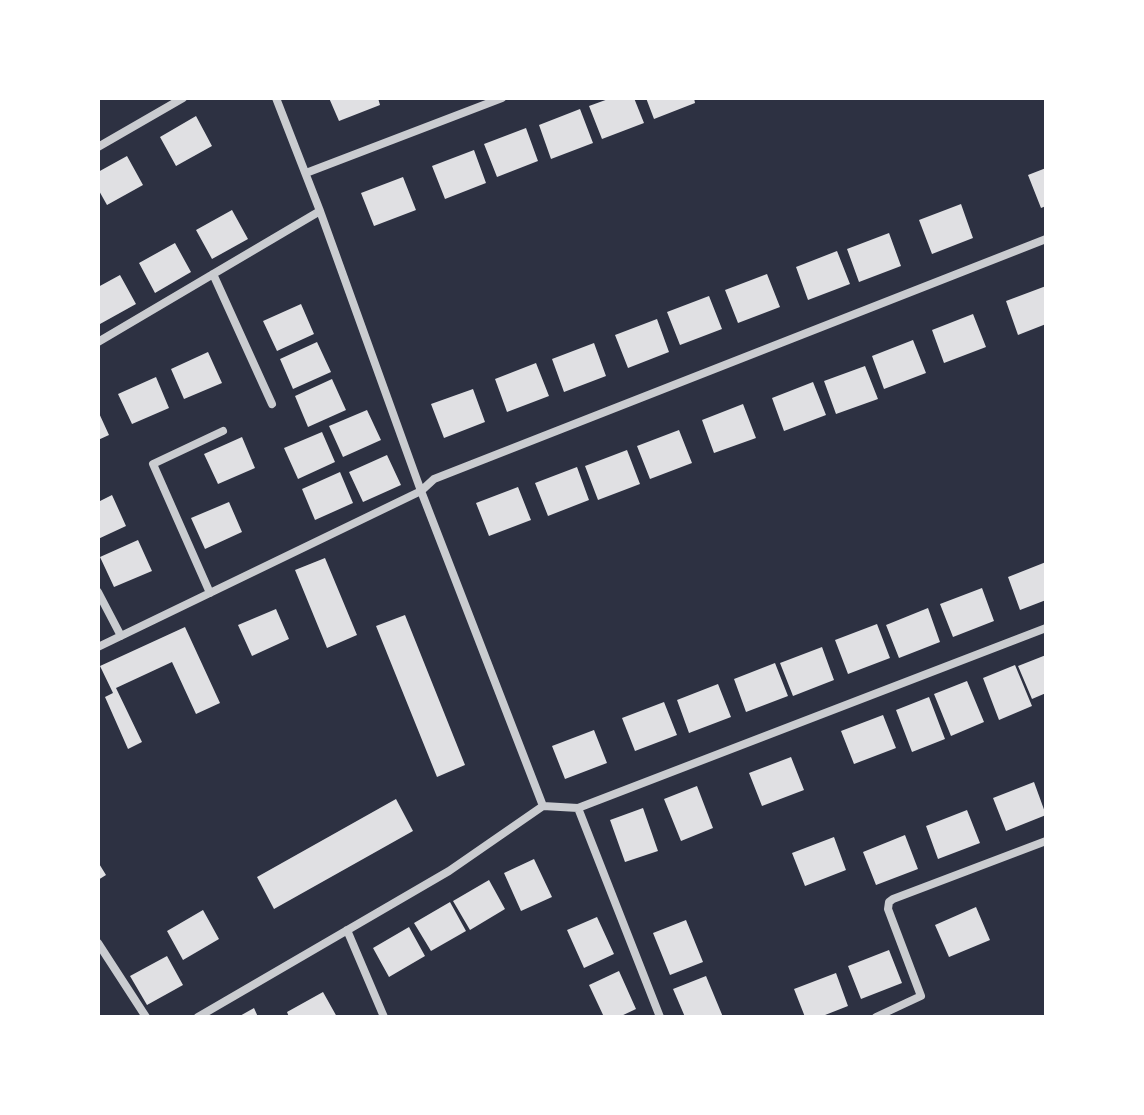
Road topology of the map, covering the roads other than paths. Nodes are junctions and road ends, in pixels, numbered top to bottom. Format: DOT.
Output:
graph roads {
  1 [pos="183,98"];
  2 [pos="276,98"];
  3 [pos="502,98"];
  4 [pos="98,147"];
  5 [pos="306,173"];
  6 [pos="320,211"];
  7 [pos="1046,239"];
  8 [pos="213,274"];
  9 [pos="98,342"];
  10 [pos="272,404"];
  11 [pos="223,431"];
  12 [pos="421,491"];
  13 [pos="98,592"];
  14 [pos="210,593"];
  15 [pos="1046,628"];
  16 [pos="121,636"];
  17 [pos="98,647"];
  18 [pos="543,806"];
  19 [pos="578,808"];
  20 [pos="1046,841"];
  21 [pos="347,930"];
  22 [pos="98,943"];
  23 [pos="146,1017"];
  24 [pos="198,1017"];
  25 [pos="384,1017"];
  26 [pos="660,1017"];
  27 [pos="876,1017"];
  1 -- 4 [label="street"];
  2 -- 5 [label="street"];
  3 -- 5 [label="street"];
  5 -- 6 [label="street"];
  6 -- 8 [label="street"];
  6 -- 12 [label="street"];
  7 -- 12 [label="street"];
  8 -- 9 [label="street"];
  8 -- 10 [label="street"];
  11 -- 14 [label="street"];
  12 -- 14 [label="street"];
  12 -- 18 [label="street"];
  13 -- 16 [label="street"];
  14 -- 16 [label="street"];
  15 -- 19 [label="street"];
  16 -- 17 [label="street"];
  18 -- 19 [label="street"];
  18 -- 21 [label="street"];
  19 -- 26 [label="street"];
  20 -- 27 [label="street"];
  21 -- 24 [label="street"];
  21 -- 25 [label="street"];
  22 -- 23 [label="street"];
}
